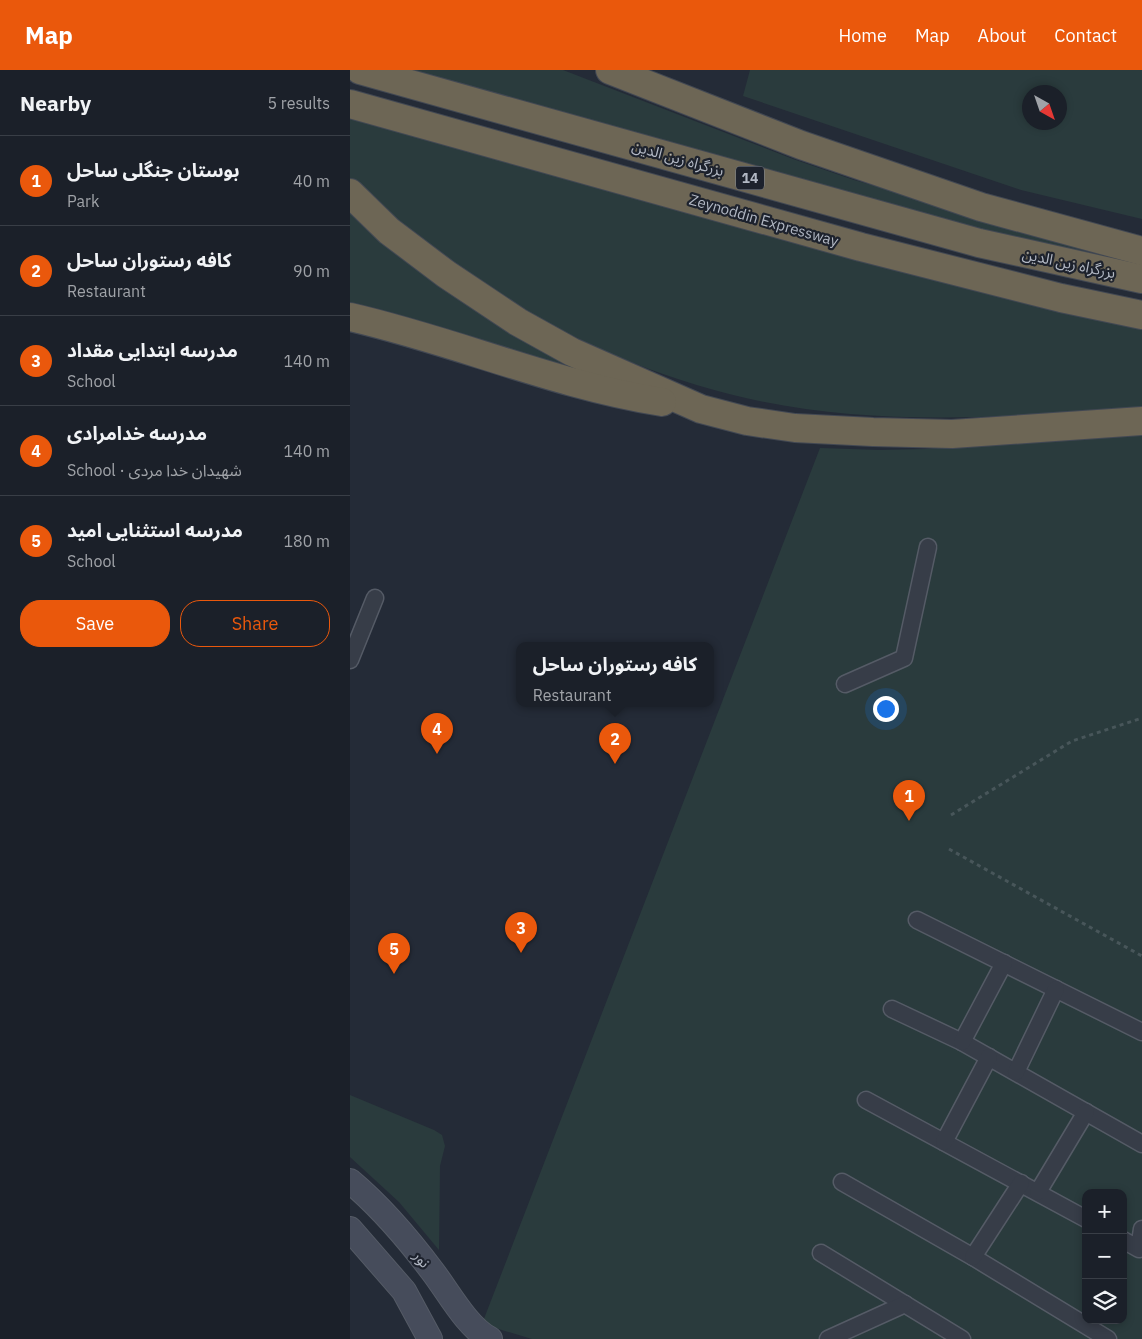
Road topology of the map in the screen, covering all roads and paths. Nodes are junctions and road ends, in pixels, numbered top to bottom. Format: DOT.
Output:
graph roads {
  1 [pos="360,70"];
  2 [pos="610,70"];
  3 [pos="350,104"];
  4 [pos="350,194"];
  5 [pos="1142,251"];
  6 [pos="1142,279"];
  7 [pos="1142,315"];
  8 [pos="350,316"];
  9 [pos="701,409"];
  10 [pos="1142,421"];
  11 [pos="928,547"];
  12 [pos="376,598"];
  13 [pos="350,660"];
  14 [pos="845,684"];
  15 [pos="1142,718"];
  16 [pos="952,815"];
  17 [pos="949,849"];
  18 [pos="917,920"];
  19 [pos="1142,956"];
  20 [pos="1004,963"];
  21 [pos="1056,989"];
  22 [pos="892,1009"];
  23 [pos="1142,1032"];
  24 [pos="962,1042"];
  25 [pos="989,1056"];
  26 [pos="1016,1072"];
  27 [pos="866,1100"];
  28 [pos="1086,1112"];
  29 [pos="944,1142"];
  30 [pos="1142,1144"];
  31 [pos="350,1181"];
  32 [pos="842,1182"];
  33 [pos="1021,1183"];
  34 [pos="1038,1192"];
  35 [pos="1082,1217"];
  36 [pos="350,1229"];
  37 [pos="1142,1229"];
  38 [pos="1127,1242"];
  39 [pos="821,1253"];
  40 [pos="973,1257"];
  41 [pos="905,1304"];
  42 [pos="1082,1319"];
  43 [pos="1090,1324"];
  44 [pos="430,1339"];
  45 [pos="490,1339"];
  46 [pos="828,1339"];
  47 [pos="962,1339"];
  48 [pos="1108,1339"];
  1 -- 6 [label="highway, بزرگراه زین الدین / 14"];
  2 -- 5 [label="highway"];
  3 -- 7 [label="highway, Zeynoddin Expressway / 14"];
  4 -- 9 [label="highway"];
  8 -- 9 [label="highway"];
  9 -- 10 [label="highway"];
  11 -- 14 [label="street"];
  12 -- 13 [label="street"];
  15 -- 16 [label="path"];
  17 -- 19 [label="path"];
  18 -- 20 [label="street"];
  20 -- 21 [label="street"];
  20 -- 24 [label="street"];
  21 -- 23 [label="street"];
  21 -- 26 [label="street"];
  22 -- 24 [label="street"];
  24 -- 25 [label="street"];
  25 -- 26 [label="street"];
  25 -- 29 [label="street"];
  26 -- 28 [label="street"];
  27 -- 29 [label="street"];
  28 -- 30 [label="street"];
  28 -- 34 [label="street"];
  29 -- 33 [label="street"];
  31 -- 45 [label="main road, نور"];
  32 -- 40 [label="street"];
  33 -- 34 [label="street"];
  33 -- 40 [label="street"];
  34 -- 35 [label="street"];
  36 -- 44 [label="main road"];
  37 -- 38 [label="street"];
  39 -- 41 [label="street"];
  40 -- 42 [label="street"];
  41 -- 46 [label="street"];
  41 -- 47 [label="street"];
  43 -- 48 [label="street"];
}
